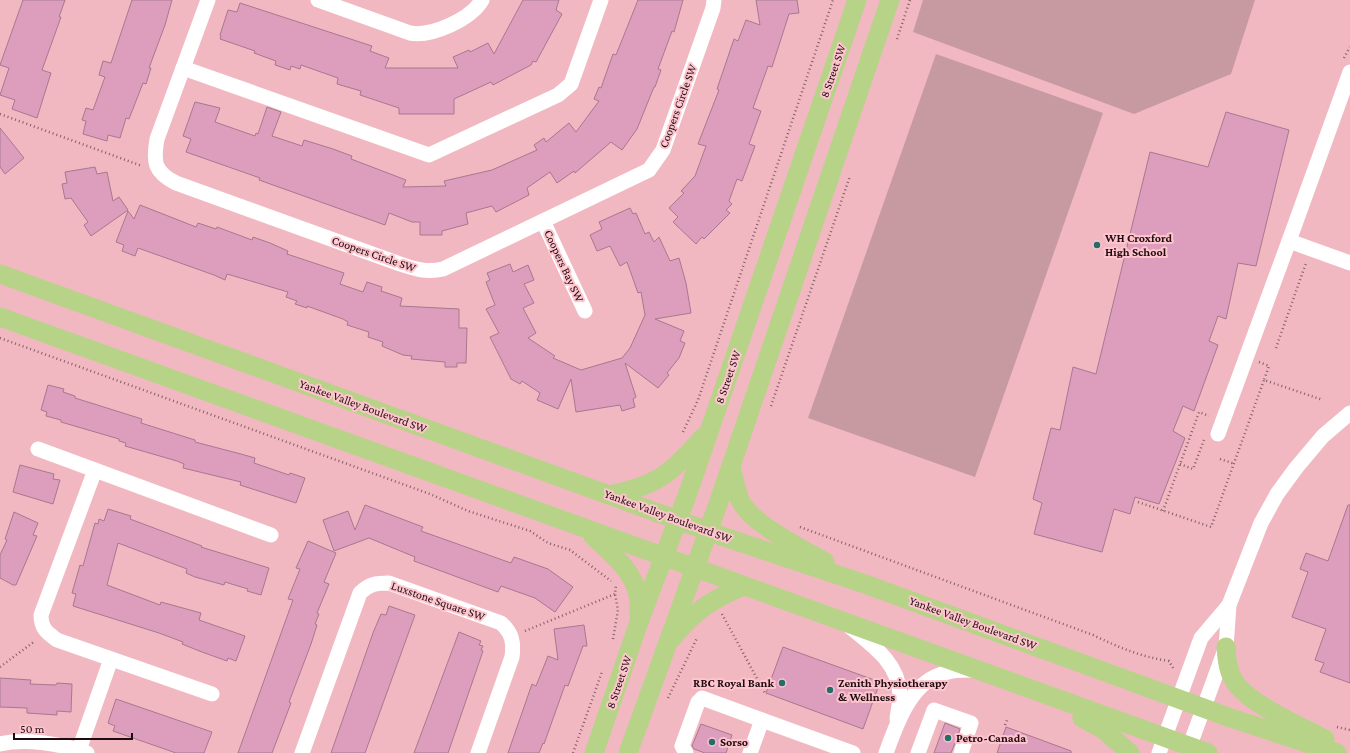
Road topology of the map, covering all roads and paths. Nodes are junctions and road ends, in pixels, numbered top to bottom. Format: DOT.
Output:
graph roads {
  1 [pos="208,0"];
  2 [pos="318,0"];
  3 [pos="482,0"];
  4 [pos="601,0"];
  5 [pos="714,0"];
  6 [pos="832,0"];
  7 [pos="857,0"];
  8 [pos="890,0"];
  9 [pos="910,0"];
  10 [pos="895,44"];
  11 [pos="183,68"];
  12 [pos="1350,72"];
  13 [pos="0,114"];
  14 [pos="852,171"];
  15 [pos="159,173"];
  16 [pos="544,221"];
  17 [pos="1289,241"];
  18 [pos="1307,259"];
  19 [pos="1350,263"];
  20 [pos="0,274"];
  21 [pos="585,311"];
  22 [pos="0,317"];
  23 [pos="0,338"];
  24 [pos="1276,348"];
  25 [pos="1255,361"];
  26 [pos="1264,380"];
  27 [pos="1323,400"];
  28 [pos="771,408"];
  29 [pos="1350,413"];
  30 [pos="1212,417"];
  31 [pos="710,430"];
  32 [pos="682,432"];
  33 [pos="1218,434"];
  34 [pos="38,449"];
  35 [pos="1220,458"];
  36 [pos="1234,464"];
  37 [pos="731,467"];
  38 [pos="95,470"];
  39 [pos="610,495"];
  40 [pos="1138,502"];
  41 [pos="1163,510"];
  42 [pos="678,520"];
  43 [pos="796,525"];
  44 [pos="588,531"];
  45 [pos="708,531"];
  46 [pos="270,535"];
  47 [pos="664,557"];
  48 [pos="694,569"];
  49 [pos="865,584"];
  50 [pos="744,586"];
  51 [pos="615,594"];
  52 [pos="1229,605"];
  53 [pos="719,609"];
  54 [pos="639,622"];
  55 [pos="845,623"];
  56 [pos="46,632"];
  57 [pos="699,635"];
  58 [pos="511,636"];
  59 [pos="611,645"];
  60 [pos="666,646"];
  61 [pos="1226,647"];
  62 [pos="111,659"];
  63 [pos="0,667"];
  64 [pos="603,668"];
  65 [pos="1173,668"];
  66 [pos="976,670"];
  67 [pos="1037,693"];
  68 [pos="212,694"];
  69 [pos="766,695"];
  70 [pos="1180,698"];
  71 [pos="665,704"];
  72 [pos="1204,707"];
  73 [pos="762,720"];
  74 [pos="1007,720"];
  75 [pos="1005,725"];
  76 [pos="896,728"];
  77 [pos="0,744"];
  78 [pos="1162,745"];
  79 [pos="1188,750"];
  80 [pos="83,751"];
  81 [pos="1350,751"];
  82 [pos="302,753"];
  83 [pos="478,753"];
  84 [pos="573,753"];
  85 [pos="594,753"];
  86 [pos="628,753"];
  87 [pos="686,753"];
  88 [pos="750,753"];
  89 [pos="853,753"];
  90 [pos="886,753"];
  91 [pos="918,753"];
  92 [pos="961,753"];
  93 [pos="1130,753"];
  94 [pos="1208,753"];
  95 [pos="1337,753"];
  1 -- 11 [label="street"];
  2 -- 3 [label="street"];
  4 -- 11 [label="street"];
  5 -- 16 [label="street, Coopers Circle SW"];
  6 -- 32 [label="path"];
  7 -- 31 [label="main road, 8 Street SW"];
  8 -- 37 [label="main road"];
  9 -- 10 [label="path"];
  11 -- 15 [label="street"];
  12 -- 17 [label="street"];
  13 -- 15 [label="path"];
  14 -- 28 [label="path"];
  15 -- 16 [label="street, Coopers Circle SW"];
  16 -- 21 [label="street, Coopers Bay SW"];
  17 -- 19 [label="street"];
  17 -- 33 [label="street"];
  18 -- 24 [label="path"];
  20 -- 39 [label="main road, Yankee Valley Boulevard SW"];
  22 -- 44 [label="main road"];
  23 -- 51 [label="path"];
  25 -- 26 [label="path"];
  26 -- 27 [label="path"];
  26 -- 36 [label="path"];
  29 -- 52 [label="street"];
  30 -- 41 [label="path"];
  31 -- 39 [label="main road"];
  31 -- 42 [label="main road, 8 Street SW"];
  34 -- 38 [label="street"];
  35 -- 36 [label="path"];
  36 -- 41 [label="path"];
  37 -- 45 [label="main road"];
  37 -- 49 [label="main road"];
  38 -- 46 [label="street"];
  38 -- 56 [label="street"];
  39 -- 42 [label="main road, Yankee Valley Boulevard SW"];
  40 -- 41 [label="path"];
  42 -- 45 [label="main road, Yankee Valley Boulevard SW"];
  42 -- 47 [label="main road, 8 Street SW"];
  43 -- 65 [label="path"];
  44 -- 47 [label="main road"];
  44 -- 54 [label="main road"];
  45 -- 48 [label="main road"];
  45 -- 49 [label="main road, Yankee Valley Boulevard SW"];
  47 -- 48 [label="main road"];
  47 -- 54 [label="main road, 8 Street SW"];
  48 -- 50 [label="main road"];
  48 -- 60 [label="main road"];
  49 -- 70 [label="main road, Yankee Valley Boulevard SW"];
  50 -- 55 [label="main road"];
  50 -- 60 [label="main road"];
  51 -- 58 [label="path"];
  51 -- 59 [label="path"];
  52 -- 61 [label="street"];
  52 -- 70 [label="street"];
  53 -- 69 [label="path"];
  54 -- 85 [label="main road, 8 Street SW"];
  55 -- 66 [label="main road"];
  55 -- 76 [label="street"];
  56 -- 62 [label="street"];
  56 -- 63 [label="path"];
  57 -- 71 [label="path"];
  58 -- 82 [label="street, Luxstone Square SW"];
  58 -- 83 [label="street"];
  60 -- 86 [label="main road"];
  61 -- 72 [label="street"];
  61 -- 81 [label="main road"];
  62 -- 68 [label="street"];
  62 -- 80 [label="street"];
  64 -- 84 [label="path"];
  66 -- 67 [label="main road"];
  66 -- 76 [label="street"];
  67 -- 78 [label="main road"];
  67 -- 93 [label="main road"];
  70 -- 72 [label="main road, Yankee Valley Boulevard SW"];
  70 -- 78 [label="street"];
  72 -- 79 [label="street"];
  72 -- 95 [label="main road, Yankee Valley Boulevard SW"];
  73 -- 87 [label="street"];
  73 -- 88 [label="street"];
  73 -- 89 [label="street"];
  74 -- 75 [label="path"];
  76 -- 90 [label="street"];
  77 -- 80 [label="street"];
  78 -- 79 [label="main road"];
  79 -- 94 [label="main road"];
  91 -- 92 [label="street"];
}
